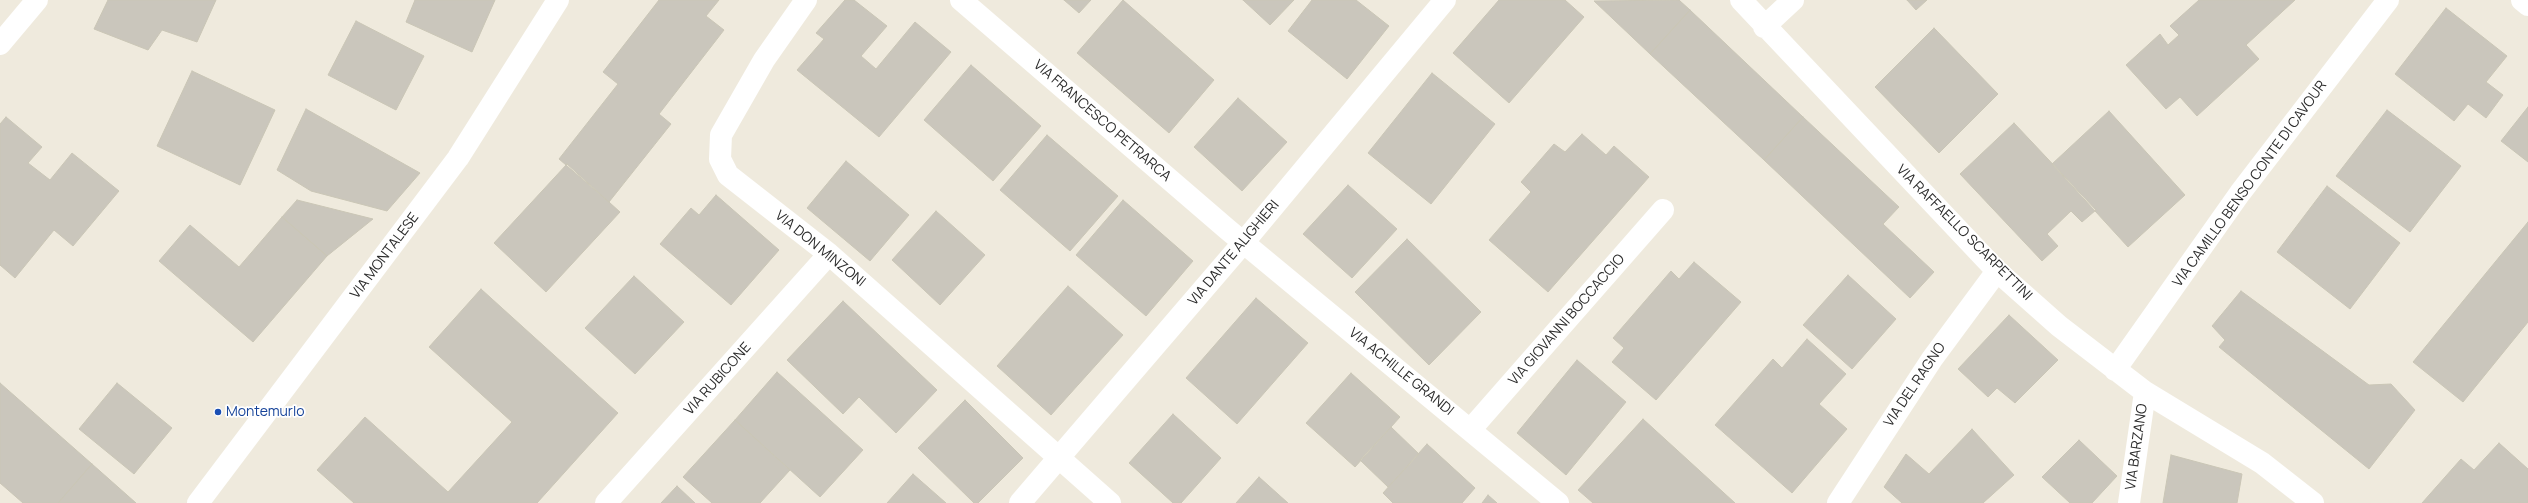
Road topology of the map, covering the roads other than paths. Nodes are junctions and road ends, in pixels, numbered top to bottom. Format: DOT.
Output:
graph roads {
  1 [pos="37,0"];
  2 [pos="558,0"];
  3 [pos="806,0"];
  4 [pos="961,0"];
  5 [pos="1741,0"];
  6 [pos="1792,0"];
  7 [pos="2388,0"];
  8 [pos="2522,0"];
  9 [pos="1434,4"];
  10 [pos="2528,5"];
  11 [pos="1764,27"];
  12 [pos="0,44"];
  13 [pos="1663,210"];
  14 [pos="1243,243"];
  15 [pos="829,254"];
  16 [pos="1997,271"];
  17 [pos="2115,370"];
  18 [pos="2144,392"];
  19 [pos="1471,429"];
  20 [pos="1060,459"];
  21 [pos="198,503"];
  22 [pos="606,503"];
  23 [pos="1020,503"];
  24 [pos="1110,503"];
  25 [pos="1558,503"];
  26 [pos="1838,503"];
  27 [pos="2129,503"];
  28 [pos="2314,503"];
  1 -- 12 [label="street"];
  2 -- 21 [label="street, VIA MONTALESE"];
  3 -- 15 [label="street, VIA DON MINZONI"];
  4 -- 14 [label="street, VIA FRANCESCO PETRARCA"];
  5 -- 11 [label="street, VIA RAFFAELLO SCARPETTINI"];
  6 -- 11 [label="street"];
  7 -- 17 [label="street, VIA CAMILLO BENSO CONTE DI CAVOUR"];
  8 -- 10 [label="street"];
  9 -- 14 [label="street, VIA DANTE ALIGHIERI"];
  11 -- 16 [label="street, VIA RAFFAELLO SCARPETTINI"];
  13 -- 19 [label="street, VIA GIOVANNI BOCCACCIO"];
  14 -- 19 [label="street, VIA ACHILLE GRANDI"];
  14 -- 20 [label="street, VIA DANTE ALIGHIERI"];
  15 -- 20 [label="street, VIA DON MINZONI"];
  15 -- 22 [label="street, VIA RUBICONE"];
  16 -- 17 [label="street, VIA RAFFAELLO SCARPETTINI"];
  16 -- 26 [label="street, VIA DEL RAGNO"];
  17 -- 18 [label="street, VIA RAFFAELLO SCARPETTINI"];
  18 -- 27 [label="street, VIA BARZANO"];
  18 -- 28 [label="street, VIA RAFFAELLO SCARPETTINI"];
  19 -- 25 [label="street, VIA ACHILLE GRANDI"];
  20 -- 23 [label="street, VIA DANTE ALIGHIERI"];
  20 -- 24 [label="street, VIA DON MINZONI"];
}
